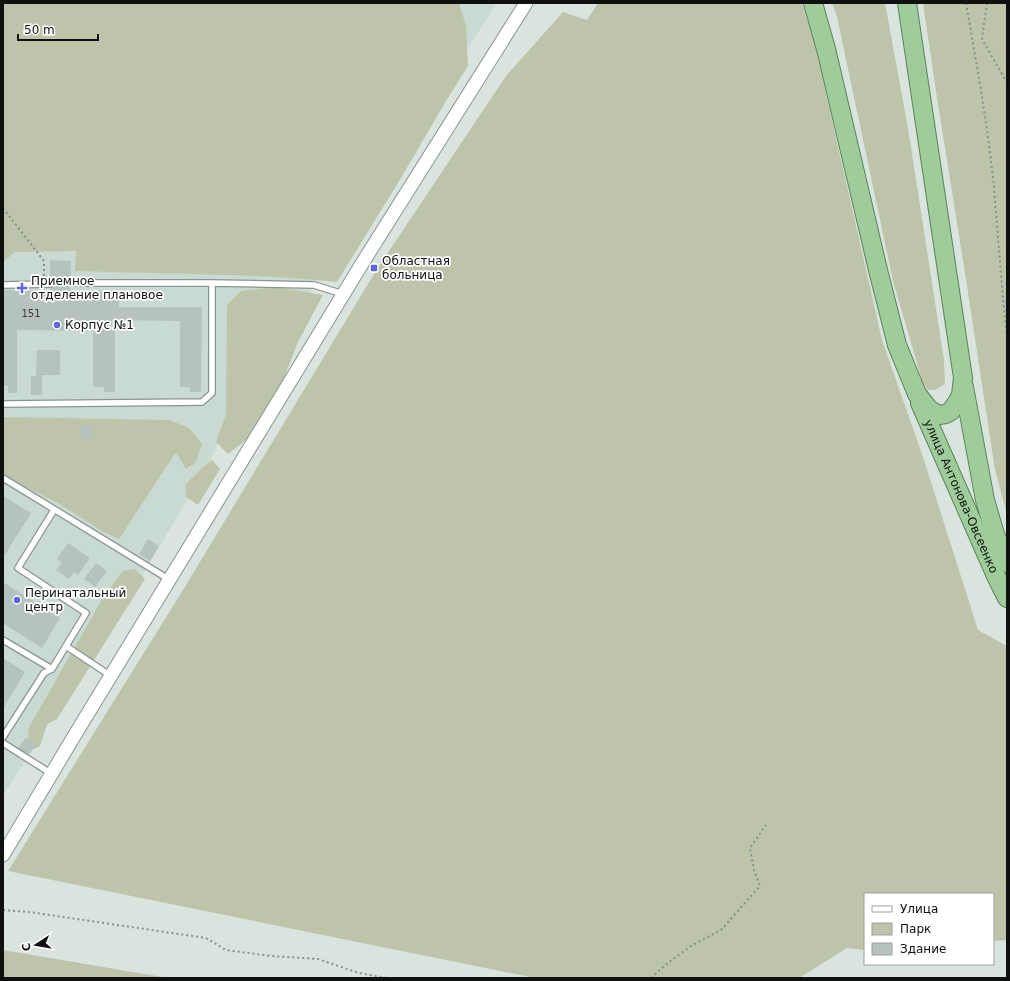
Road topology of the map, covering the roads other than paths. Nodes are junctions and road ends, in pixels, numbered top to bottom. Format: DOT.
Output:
graph roads {
  1 [pos="526,3"];
  2 [pos="813,3"];
  3 [pos="907,3"];
  4 [pos="70,283"];
  5 [pos="212,283"];
  6 [pos="47,284"];
  7 [pos="3,286"];
  8 [pos="344,294"];
  9 [pos="963,378"];
  10 [pos="917,394"];
  11 [pos="3,404"];
  12 [pos="3,478"];
  13 [pos="54,510"];
  14 [pos="1007,563"];
  15 [pos="170,580"];
  16 [pos="1007,598"];
  17 [pos="3,640"];
  18 [pos="66,646"];
  19 [pos="52,669"];
  20 [pos="111,676"];
  21 [pos="3,737"];
  22 [pos="3,743"];
  23 [pos="52,774"];
  24 [pos="3,855"];
  1 -- 8 [label="street"];
  2 -- 10 [label="highway, улица Антонова-Овсеенко"];
  3 -- 9 [label="highway, улица Антонова-Овсеенко"];
  4 -- 5 [label="lane"];
  5 -- 8 [label="lane"];
  5 -- 11 [label="lane"];
  6 -- 7 [label="lane"];
  8 -- 15 [label="street"];
  9 -- 10 [label="highway"];
  9 -- 14 [label="highway, улица Антонова-Овсеенко"];
  10 -- 16 [label="highway, улица Антонова-Овсеенко"];
  12 -- 13 [label="lane"];
  13 -- 15 [label="lane"];
  13 -- 18 [label="lane"];
  15 -- 20 [label="street"];
  17 -- 19 [label="lane"];
  18 -- 19 [label="lane"];
  18 -- 20 [label="lane"];
  19 -- 21 [label="lane"];
  20 -- 23 [label="street"];
  22 -- 23 [label="lane"];
  23 -- 24 [label="street"];
}
